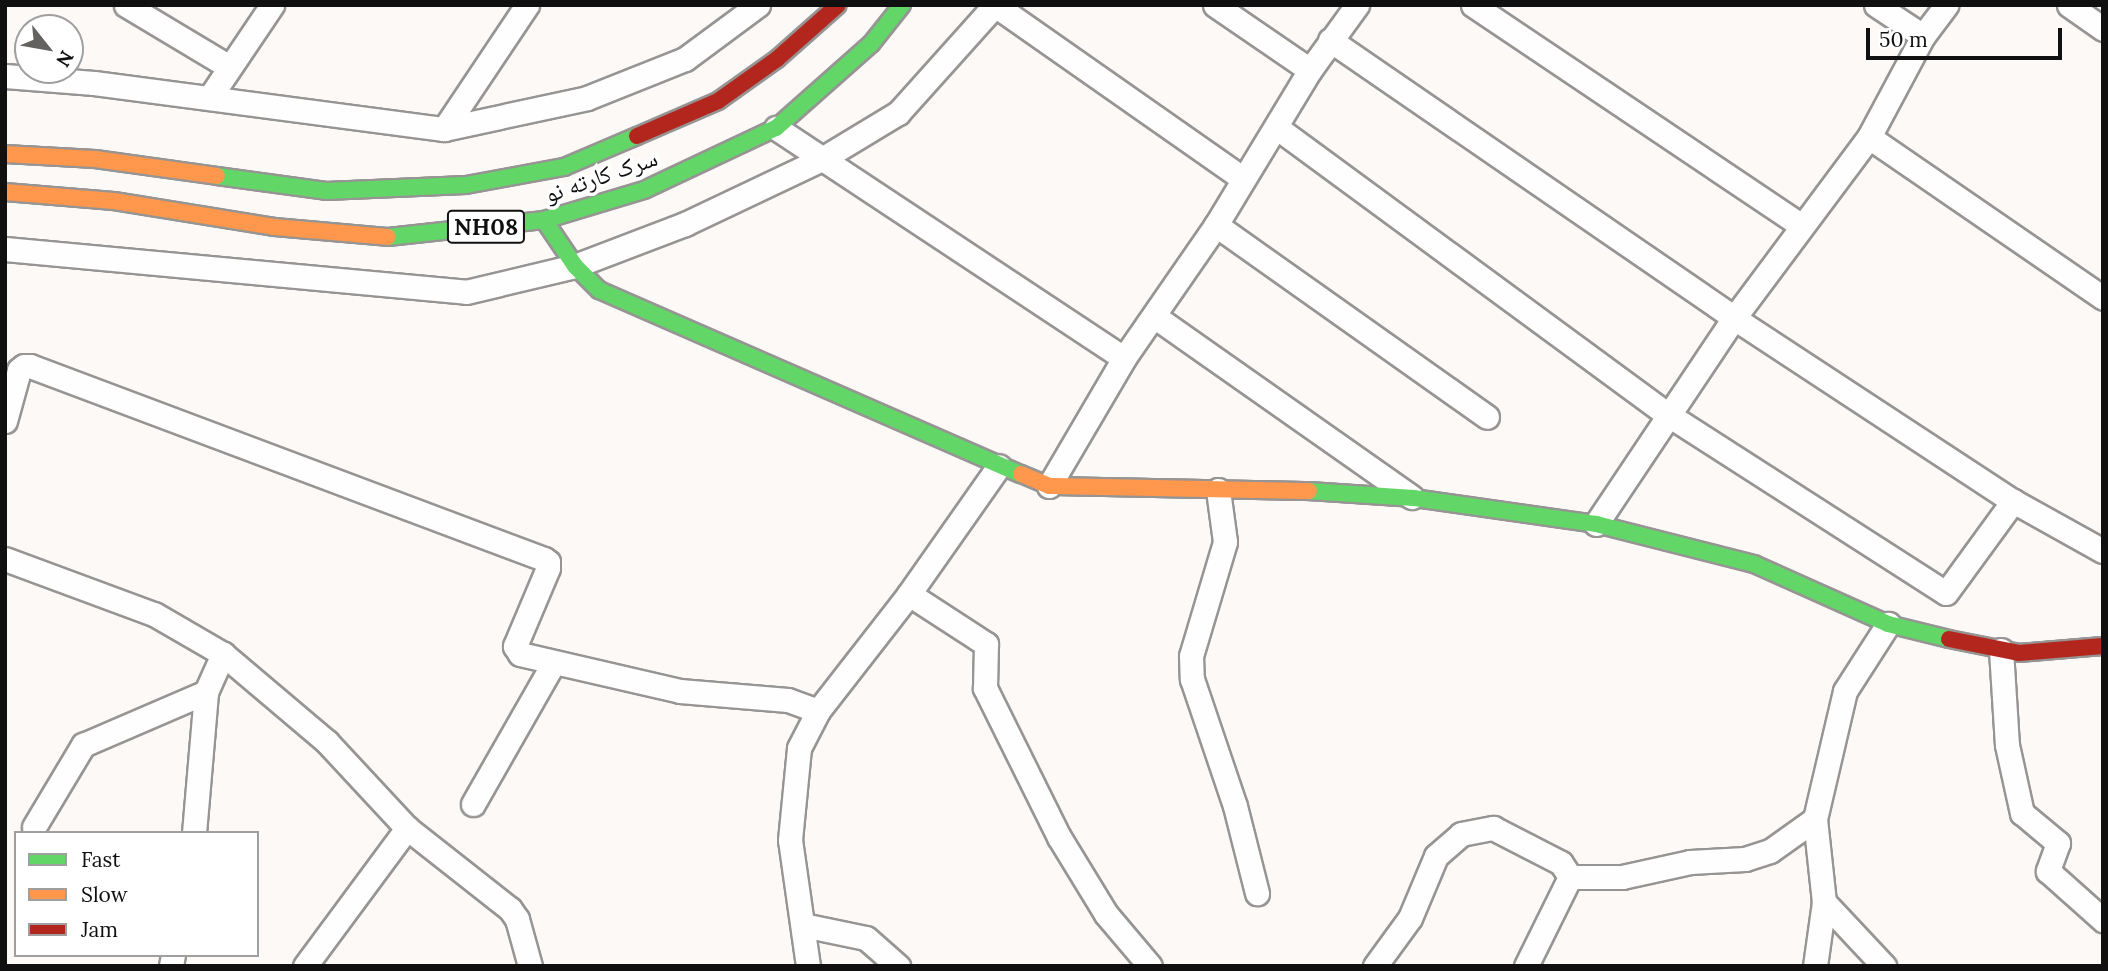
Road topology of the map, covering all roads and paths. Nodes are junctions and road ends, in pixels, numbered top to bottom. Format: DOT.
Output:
graph roads {
  1 [pos="126,5"];
  2 [pos="272,5"];
  3 [pos="527,5"];
  4 [pos="758,5"];
  5 [pos="838,5"];
  6 [pos="902,5"];
  7 [pos="995,5"];
  8 [pos="1215,5"];
  9 [pos="1357,5"];
  10 [pos="1473,5"];
  11 [pos="1876,5"];
  12 [pos="1946,5"];
  13 [pos="2069,5"];
  14 [pos="2103,29"];
  15 [pos="1923,36"];
  16 [pos="1330,40"];
  17 [pos="228,66"];
  18 [pos="1310,70"];
  19 [pos="5,76"];
  20 [pos="209,97"];
  21 [pos="1276,127"];
  22 [pos="776,128"];
  23 [pos="444,129"];
  24 [pos="1869,137"];
  25 [pos="5,154"];
  26 [pos="822,159"];
  27 [pos="1242,178"];
  28 [pos="5,192"];
  29 [pos="544,220"];
  30 [pos="1216,225"];
  31 [pos="1801,225"];
  32 [pos="5,249"];
  33 [pos="575,266"];
  34 [pos="2103,298"];
  35 [pos="1154,316"];
  36 [pos="1734,318"];
  37 [pos="1124,358"];
  38 [pos="1667,414"];
  39 [pos="1488,417"];
  40 [pos="5,421"];
  41 [pos="999,466"];
  42 [pos="1049,486"];
  43 [pos="1218,490"];
  44 [pos="1414,498"];
  45 [pos="2013,500"];
  46 [pos="1596,524"];
  47 [pos="2103,551"];
  48 [pos="5,559"];
  49 [pos="909,594"];
  50 [pos="1888,624"];
  51 [pos="2103,646"];
  52 [pos="2001,650"];
  53 [pos="223,654"];
  54 [pos="552,664"];
  55 [pos="206,692"];
  56 [pos="818,711"];
  57 [pos="473,804"];
  58 [pos="1815,819"];
  59 [pos="34,827"];
  60 [pos="407,828"];
  61 [pos="194,831"];
  62 [pos="1570,877"];
  63 [pos="1257,893"];
  64 [pos="1825,902"];
  65 [pos="2103,920"];
  66 [pos="803,925"];
  67 [pos="305,966"];
  68 [pos="530,966"];
  69 [pos="808,966"];
  70 [pos="898,966"];
  71 [pos="1150,966"];
  72 [pos="1376,966"];
  73 [pos="1526,966"];
  74 [pos="1815,966"];
  75 [pos="1884,966"];
  1 -- 17 [label="street"];
  2 -- 17 [label="street"];
  3 -- 23 [label="street"];
  4 -- 23 [label="street"];
  5 -- 25 [label="main road, سرک کارته نو / NH08"];
  6 -- 22 [label="main road, سرک کارته نو / NH08"];
  7 -- 26 [label="street"];
  7 -- 27 [label="street"];
  8 -- 18 [label="street"];
  9 -- 16 [label="street"];
  10 -- 31 [label="street"];
  11 -- 15 [label="street"];
  12 -- 15 [label="street"];
  13 -- 14 [label="street"];
  15 -- 24 [label="street"];
  16 -- 18 [label="street"];
  16 -- 36 [label="street"];
  17 -- 20 [label="street"];
  18 -- 21 [label="street"];
  19 -- 20 [label="street"];
  20 -- 23 [label="street"];
  21 -- 27 [label="street"];
  21 -- 38 [label="street"];
  22 -- 26 [label="street"];
  22 -- 29 [label="main road, سرک کارته نو / NH08"];
  24 -- 31 [label="street"];
  24 -- 34 [label="street"];
  26 -- 33 [label="street"];
  26 -- 37 [label="street"];
  27 -- 30 [label="street"];
  28 -- 29 [label="main road, سرک کارته نو / NH08"];
  29 -- 33 [label="main road"];
  30 -- 35 [label="street"];
  30 -- 39 [label="street"];
  31 -- 36 [label="street"];
  32 -- 33 [label="street"];
  33 -- 41 [label="main road"];
  35 -- 37 [label="street"];
  35 -- 44 [label="street"];
  36 -- 38 [label="street"];
  36 -- 45 [label="street"];
  37 -- 42 [label="street"];
  38 -- 45 [label="street"];
  38 -- 46 [label="street"];
  40 -- 54 [label="street"];
  41 -- 42 [label="main road"];
  41 -- 49 [label="street"];
  42 -- 43 [label="main road"];
  43 -- 44 [label="main road"];
  43 -- 63 [label="street"];
  44 -- 46 [label="main road"];
  45 -- 47 [label="street"];
  46 -- 50 [label="main road"];
  48 -- 53 [label="street"];
  49 -- 56 [label="street"];
  49 -- 71 [label="street"];
  50 -- 52 [label="main road"];
  50 -- 58 [label="street"];
  51 -- 52 [label="main road"];
  52 -- 65 [label="street"];
  53 -- 55 [label="street"];
  53 -- 60 [label="street"];
  54 -- 56 [label="street"];
  54 -- 57 [label="street"];
  55 -- 59 [label="street"];
  55 -- 61 [label="street"];
  56 -- 66 [label="street"];
  58 -- 62 [label="street"];
  58 -- 64 [label="street"];
  60 -- 67 [label="street"];
  60 -- 68 [label="street"];
  62 -- 72 [label="street"];
  62 -- 73 [label="street"];
  64 -- 74 [label="street"];
  64 -- 75 [label="street"];
  66 -- 69 [label="street"];
  66 -- 70 [label="street"];
}
